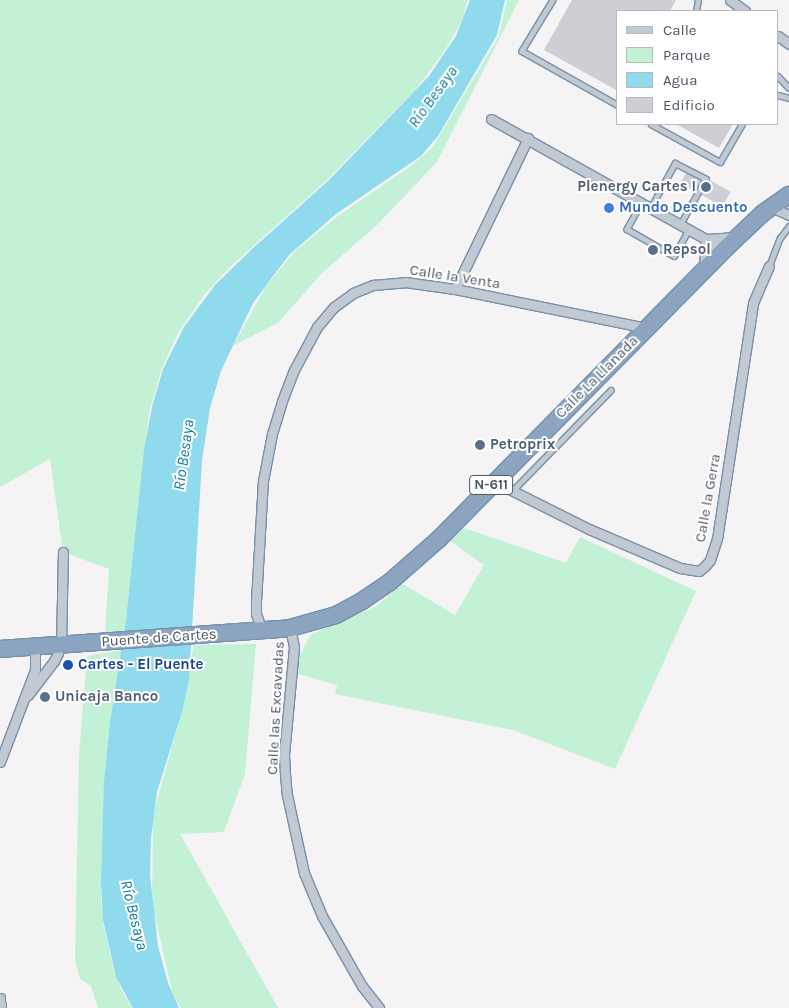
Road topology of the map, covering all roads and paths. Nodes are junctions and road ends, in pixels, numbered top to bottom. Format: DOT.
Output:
graph roads {
  1 [pos="553,0"];
  2 [pos="730,0"];
  3 [pos="744,10"];
  4 [pos="779,77"];
  5 [pos="789,88"];
  6 [pos="616,104"];
  7 [pos="491,119"];
  8 [pos="653,125"];
  9 [pos="741,125"];
  10 [pos="528,138"];
  11 [pos="789,198"];
  12 [pos="642,202"];
  13 [pos="651,207"];
  14 [pos="771,207"];
  15 [pos="789,215"];
  16 [pos="685,226"];
  17 [pos="789,226"];
  18 [pos="706,239"];
  19 [pos="732,242"];
  20 [pos="769,266"];
  21 [pos="704,270"];
  22 [pos="455,289"];
  23 [pos="646,328"];
  24 [pos="610,390"];
  25 [pos="495,482"];
  26 [pos="512,491"];
  27 [pos="63,552"];
  28 [pos="290,628"];
  29 [pos="255,631"];
  30 [pos="63,645"];
  31 [pos="35,646"];
  32 [pos="0,649"];
  33 [pos="26,697"];
  34 [pos="0,762"];
  35 [pos="0,998"];
  36 [pos="1,1008"];
  37 [pos="380,1008"];
  1 -- 6 [label="lane"];
  2 -- 3 [label="street"];
  4 -- 5 [label="lane"];
  7 -- 10 [label="street"];
  8 -- 9 [label="lane"];
  10 -- 12 [label="street"];
  10 -- 22 [label="street"];
  11 -- 14 [label="highway, Calle La Llanada / N-611"];
  12 -- 13 [label="street"];
  12 -- 16 [label="lane"];
  13 -- 16 [label="street"];
  13 -- 16 [label="lane"];
  14 -- 15 [label="street"];
  14 -- 19 [label="highway, Calle La Llanada / N-611"];
  16 -- 18 [label="street"];
  17 -- 20 [label="lane"];
  18 -- 19 [label="street"];
  18 -- 19 [label="street"];
  18 -- 21 [label="street"];
  19 -- 21 [label="highway, Calle La Llanada / N-611"];
  20 -- 26 [label="street, Calle la Gerra"];
  21 -- 23 [label="highway, Calle La Llanada / N-611"];
  22 -- 23 [label="street, Calle la Venta"];
  22 -- 29 [label="street, Calle la Venta"];
  23 -- 25 [label="highway, Calle La Llanada / N-611"];
  24 -- 26 [label="lane"];
  25 -- 26 [label="street, Calle la Gerra"];
  25 -- 28 [label="highway, Calle La Llanada / N-611"];
  27 -- 30 [label="street"];
  28 -- 29 [label="highway, Calle La Llanada / N-611"];
  28 -- 37 [label="street, Calle las Excavadas"];
  29 -- 30 [label="highway, Puente de Cartes / N-611"];
  30 -- 31 [label="highway, N-611"];
  30 -- 33 [label="street"];
  31 -- 32 [label="highway, N-611"];
  31 -- 33 [label="street"];
  33 -- 34 [label="street"];
  35 -- 36 [label="street"];
}
